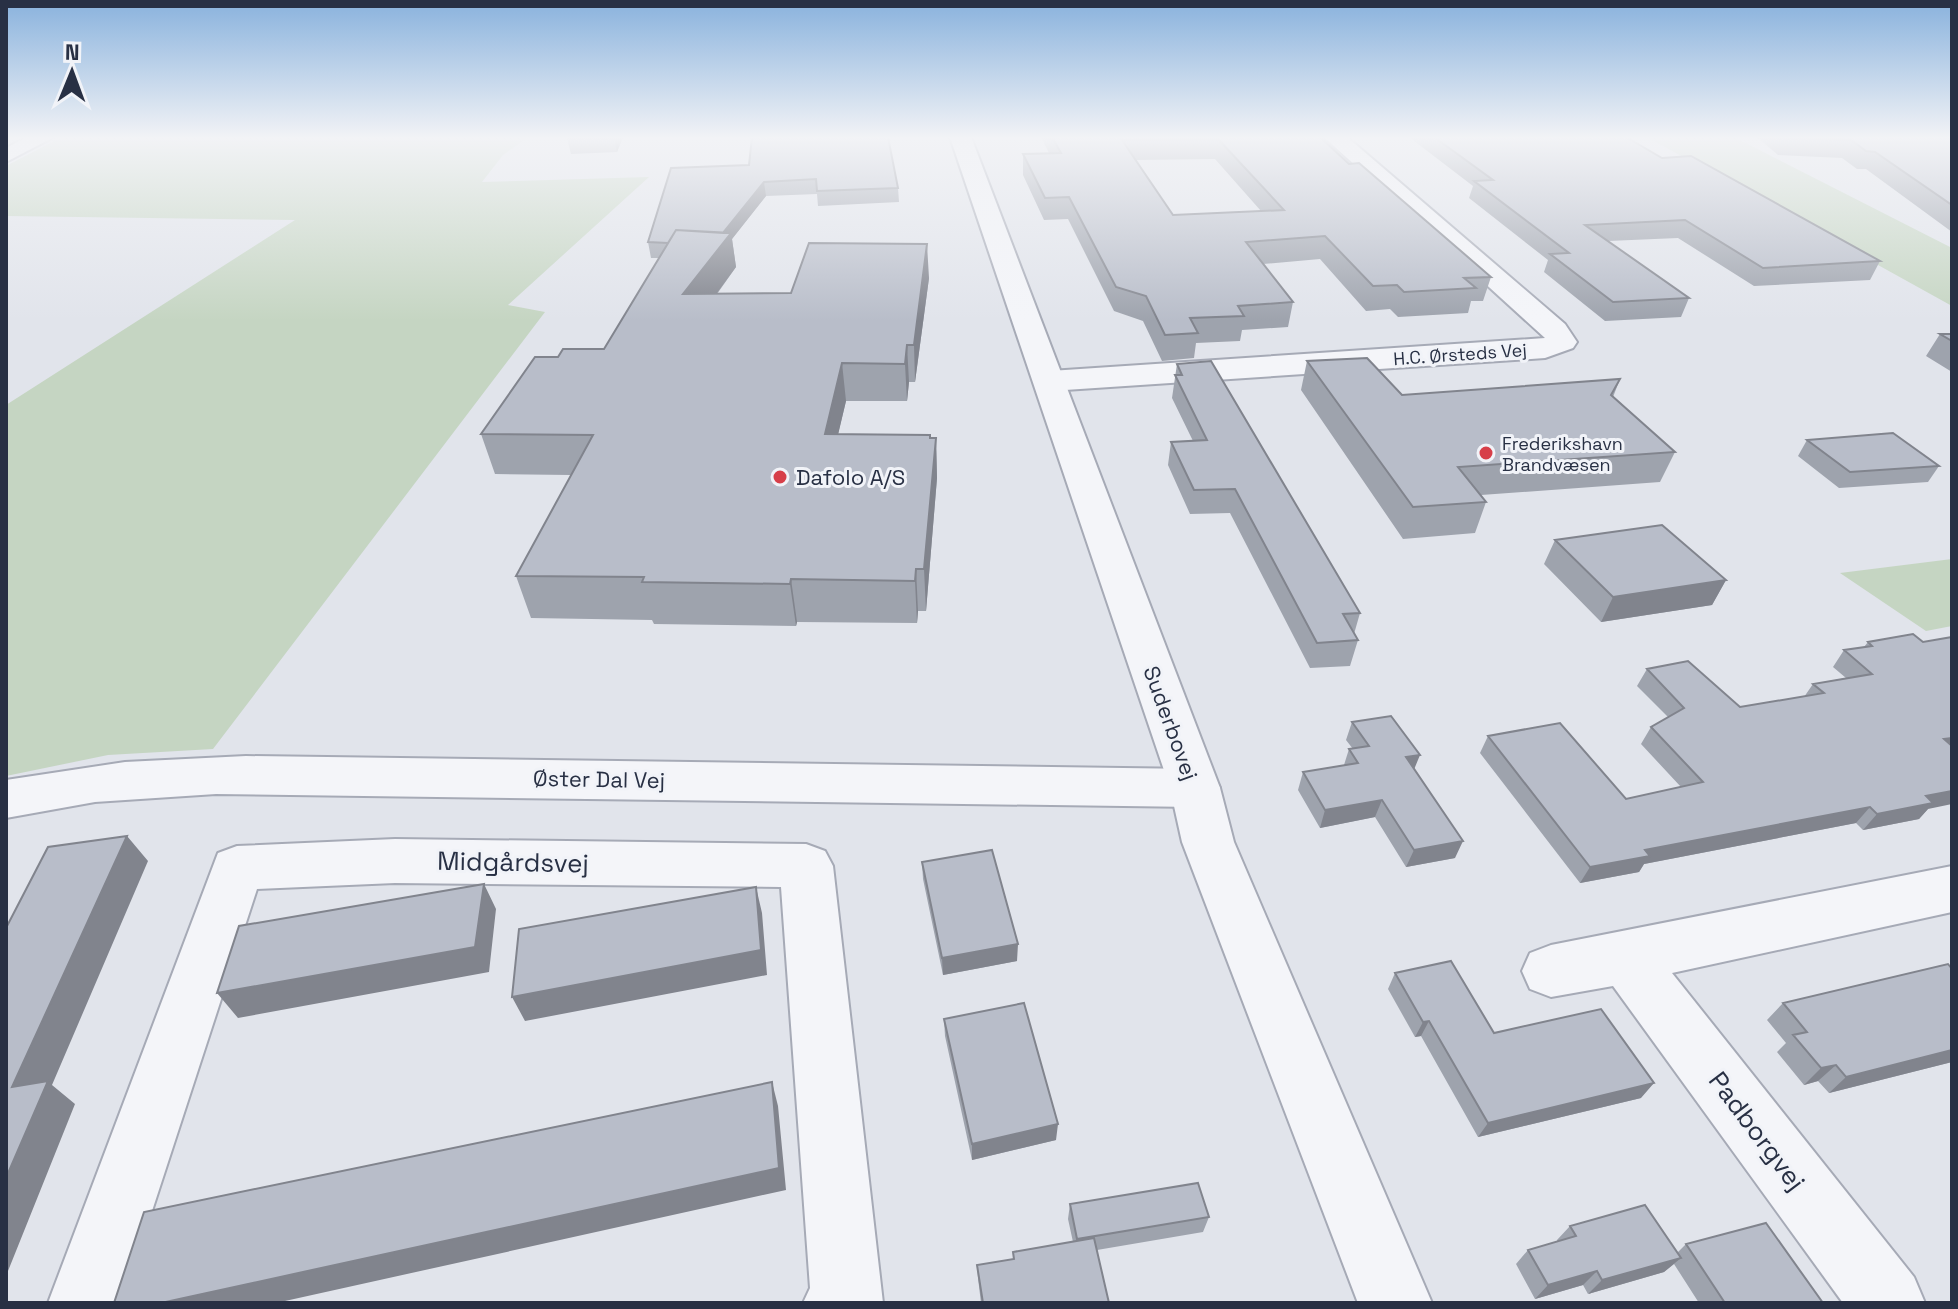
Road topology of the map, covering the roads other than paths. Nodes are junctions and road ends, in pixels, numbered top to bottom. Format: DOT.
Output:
graph roads {
  1 [pos="983,198"];
  2 [pos="1404,198"];
  3 [pos="1050,381"];
  4 [pos="1195,788"];
  5 [pos="6,799"];
  6 [pos="1952,889"];
  7 [pos="1626,958"];
  8 [pos="1551,971"];
  9 [pos="85,1303"];
  10 [pos="840,1303"];
  11 [pos="1395,1303"];
  12 [pos="1888,1303"];
  1 -- 3 [label="street, Suderbovej"];
  2 -- 3 [label="street, H.C. Ørsteds Vej"];
  3 -- 4 [label="street, Suderbovej"];
  4 -- 5 [label="street, Øster Dal Vej"];
  4 -- 11 [label="street, Suderbovej"];
  6 -- 7 [label="street"];
  7 -- 8 [label="street"];
  7 -- 12 [label="street, Padborgvej"];
  9 -- 10 [label="street, Midgårdsvej"];
}
